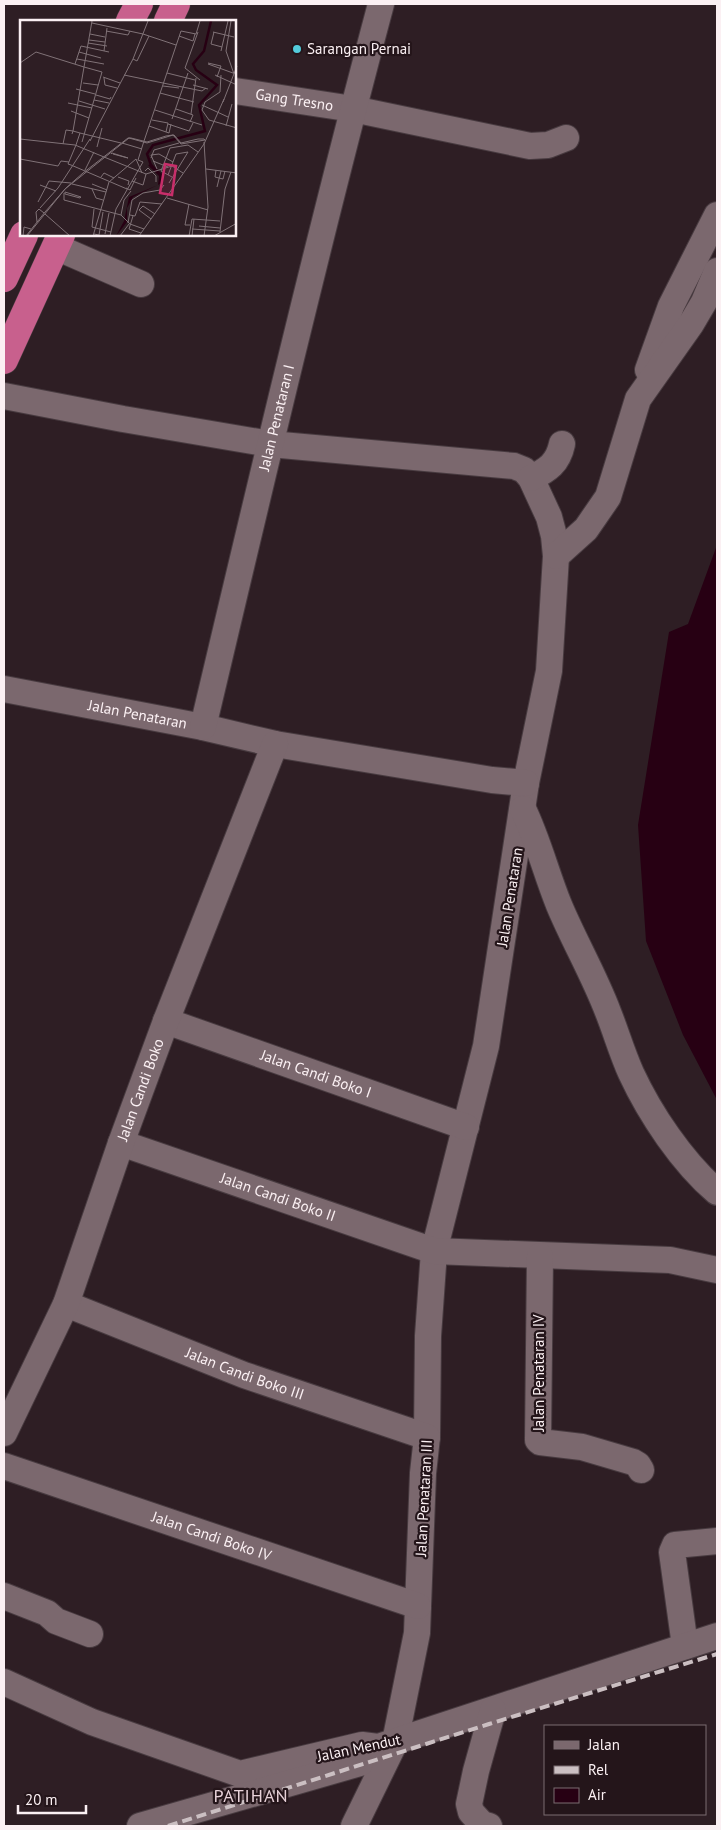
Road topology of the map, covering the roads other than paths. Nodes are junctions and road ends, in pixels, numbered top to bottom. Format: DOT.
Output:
graph roads {
  1 [pos="139,4"];
  2 [pos="176,4"];
  3 [pos="382,4"];
  4 [pos="131,20"];
  5 [pos="168,20"];
  6 [pos="236,91"];
  7 [pos="353,109"];
  8 [pos="566,138"];
  9 [pos="717,215"];
  10 [pos="24,236"];
  11 [pos="58,241"];
  12 [pos="717,272"];
  13 [pos="4,278"];
  14 [pos="141,284"];
  15 [pos="4,360"];
  16 [pos="4,396"];
  17 [pos="638,399"];
  18 [pos="270,444"];
  19 [pos="562,444"];
  20 [pos="531,478"];
  21 [pos="571,543"];
  22 [pos="4,689"];
  23 [pos="203,727"];
  24 [pos="274,744"];
  25 [pos="526,783"];
  26 [pos="523,809"];
  27 [pos="166,1021"];
  28 [pos="466,1127"];
  29 [pos="121,1143"];
  30 [pos="717,1192"];
  31 [pos="434,1251"];
  32 [pos="540,1256"];
  33 [pos="717,1270"];
  34 [pos="66,1304"];
  35 [pos="4,1434"];
  36 [pos="428,1437"];
  37 [pos="4,1466"];
  38 [pos="641,1470"];
  39 [pos="717,1541"];
  40 [pos="4,1596"];
  41 [pos="418,1606"];
  42 [pos="90,1634"];
  43 [pos="717,1636"];
  44 [pos="685,1646"];
  45 [pos="4,1682"];
  46 [pos="494,1710"];
  47 [pos="386,1744"];
  48 [pos="239,1786"];
  49 [pos="140,1826"];
  50 [pos="354,1826"];
  51 [pos="489,1826"];
  1 -- 4 [label="highway"];
  2 -- 5 [label="highway"];
  3 -- 7 [label="street, Jalan Penataran I"];
  6 -- 7 [label="street, Gang Tresno"];
  7 -- 8 [label="street, Gang Tresno"];
  7 -- 18 [label="street, Jalan Penataran I"];
  9 -- 17 [label="street"];
  10 -- 13 [label="highway"];
  11 -- 14 [label="street"];
  11 -- 15 [label="highway"];
  12 -- 17 [label="street"];
  16 -- 18 [label="street"];
  17 -- 21 [label="street"];
  18 -- 20 [label="street"];
  18 -- 23 [label="street, Jalan Penataran I"];
  19 -- 20 [label="street"];
  20 -- 21 [label="street"];
  21 -- 25 [label="street"];
  22 -- 23 [label="street, Jalan Penataran"];
  23 -- 24 [label="street, Jalan Penataran"];
  24 -- 25 [label="street, Jalan Penataran"];
  24 -- 27 [label="street, Jalan Candi Boko"];
  25 -- 26 [label="street, Jalan Penataran"];
  26 -- 28 [label="street, Jalan Penataran"];
  26 -- 30 [label="street"];
  27 -- 28 [label="street, Jalan Candi Boko I"];
  27 -- 29 [label="street, Jalan Candi Boko"];
  28 -- 31 [label="street, Jalan Penataran"];
  29 -- 31 [label="street, Jalan Candi Boko II"];
  29 -- 34 [label="street, Jalan Candi Boko"];
  31 -- 32 [label="street"];
  31 -- 36 [label="street, Jalan Penataran III"];
  32 -- 33 [label="street"];
  32 -- 38 [label="street, Jalan Penataran IV"];
  34 -- 35 [label="street, Jalan Candi Boko"];
  34 -- 36 [label="street, Jalan Candi Boko III"];
  36 -- 41 [label="street, Jalan Penataran III"];
  37 -- 41 [label="street, Jalan Candi Boko IV"];
  39 -- 44 [label="street"];
  40 -- 42 [label="street"];
  41 -- 47 [label="street, Jalan Penataran III"];
  43 -- 44 [label="street, Jalan Mendut"];
  44 -- 46 [label="street, Jalan Mendut"];
  45 -- 48 [label="street"];
  46 -- 47 [label="street, Jalan Mendut"];
  46 -- 51 [label="street"];
  47 -- 48 [label="street, Jalan Mendut"];
  47 -- 50 [label="street, Jalan Penataran III"];
  48 -- 49 [label="street, Jalan Mendut"];
}
